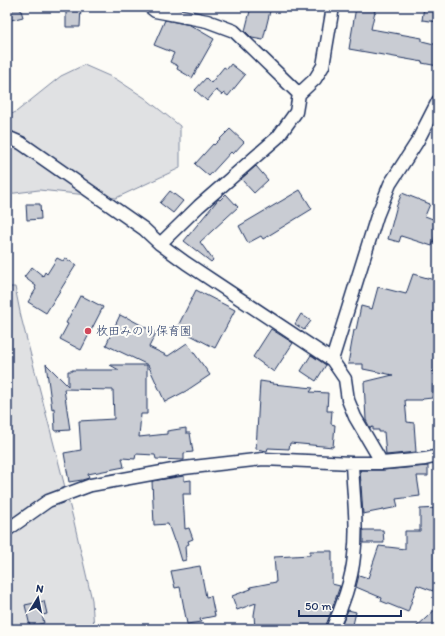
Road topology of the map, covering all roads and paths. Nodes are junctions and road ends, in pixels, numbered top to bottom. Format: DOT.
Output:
graph roads {
  1 [pos="150,7"];
  2 [pos="333,7"];
  3 [pos="299,94"];
  4 [pos="438,101"];
  5 [pos="7,137"];
  6 [pos="160,244"];
  7 [pos="332,360"];
  8 [pos="438,456"];
  9 [pos="352,463"];
  10 [pos="382,463"];
  11 [pos="7,530"];
  12 [pos="332,629"];
  1 -- 3 [label="street"];
  2 -- 3 [label="street"];
  3 -- 6 [label="street"];
  4 -- 7 [label="street"];
  5 -- 6 [label="street"];
  6 -- 7 [label="street"];
  7 -- 10 [label="street"];
  8 -- 10 [label="street"];
  9 -- 10 [label="street"];
  9 -- 11 [label="street"];
  9 -- 12 [label="street"];
}
